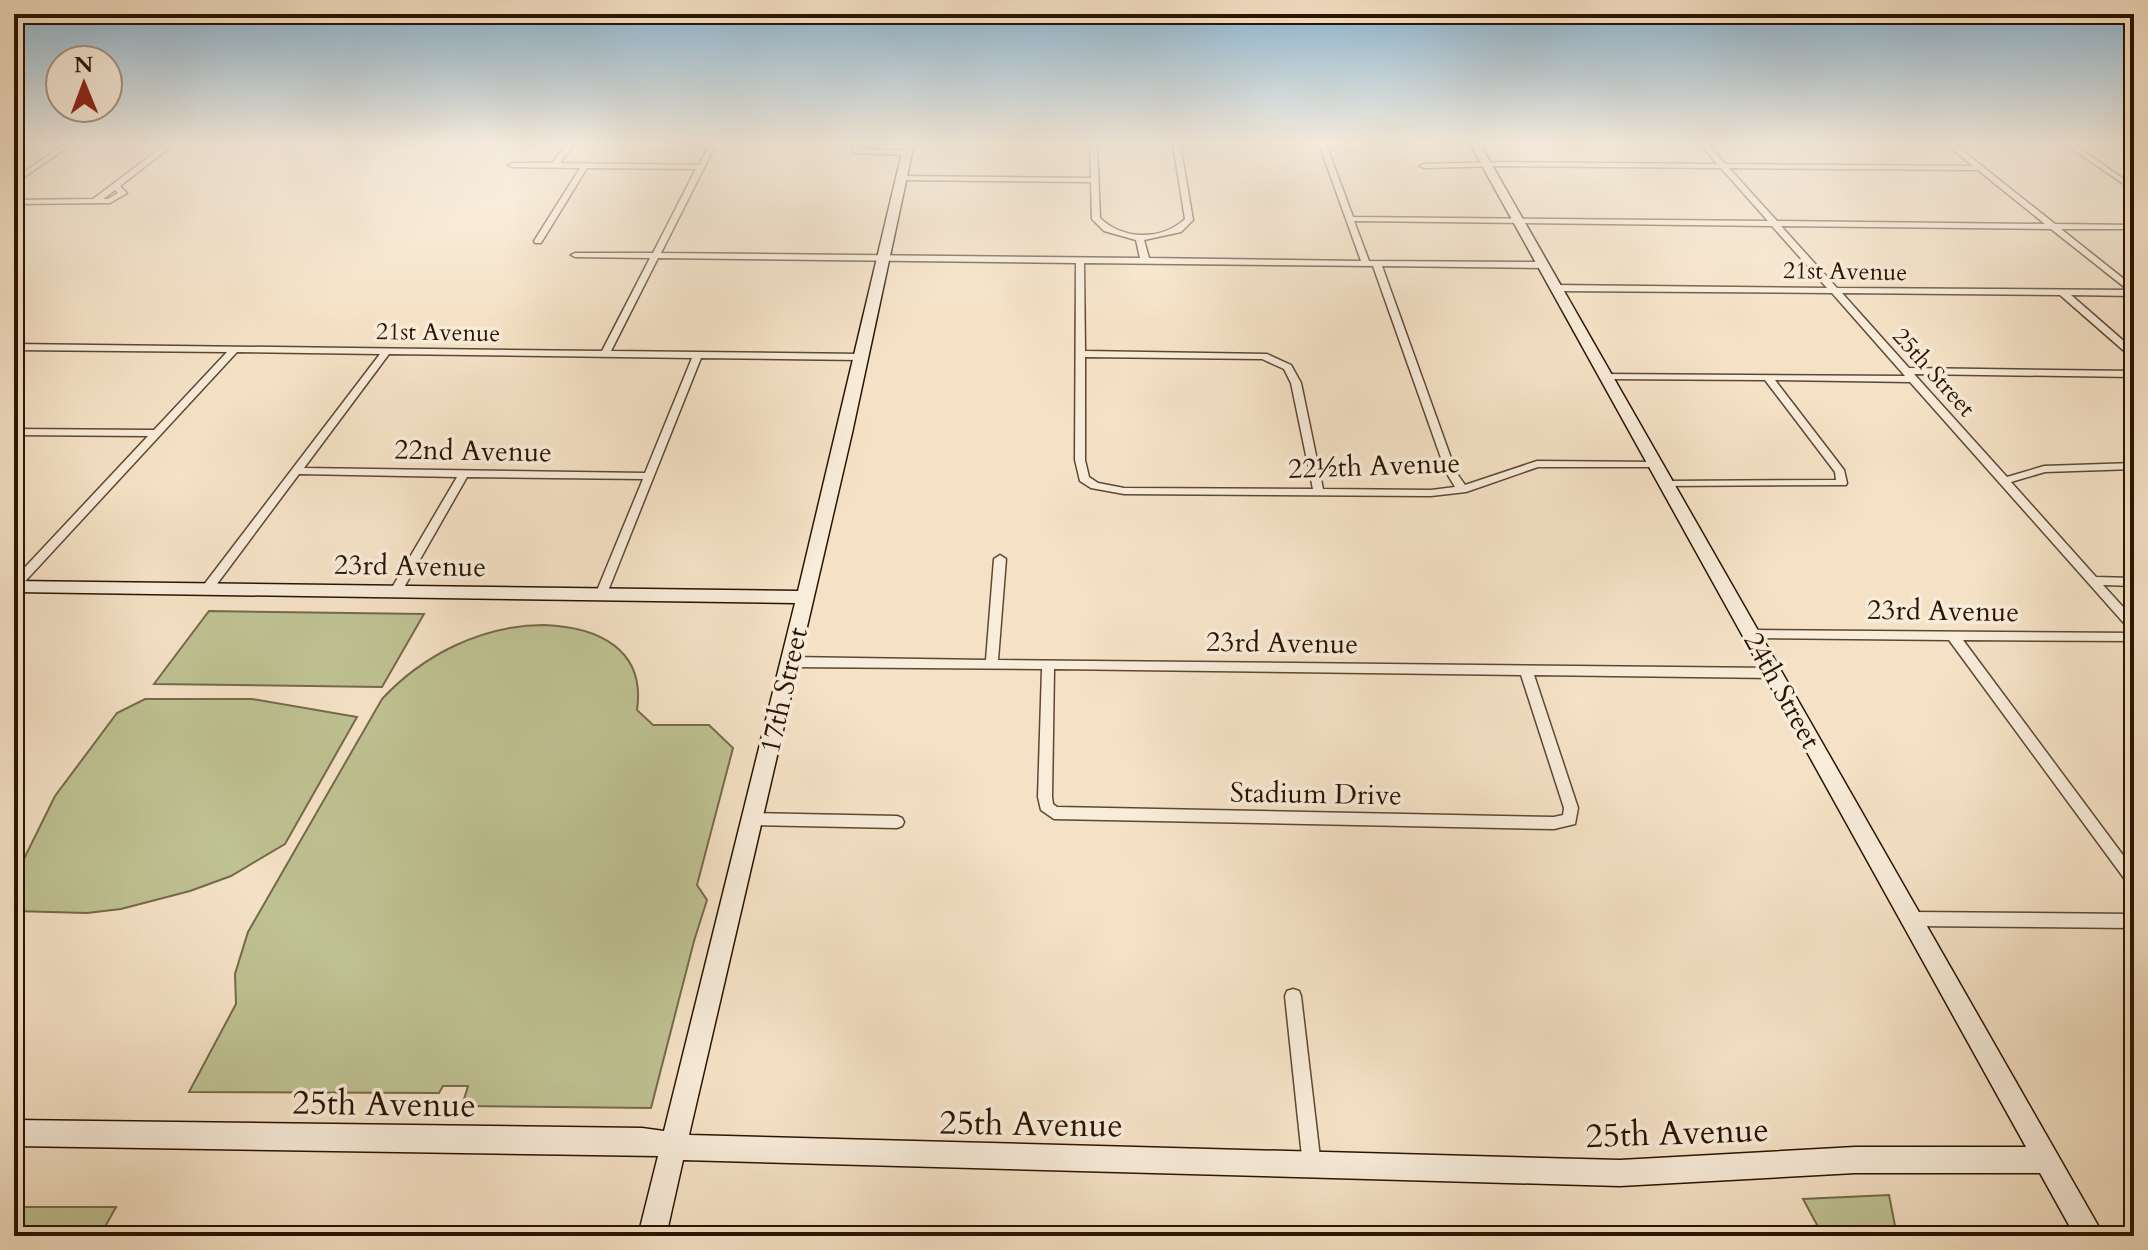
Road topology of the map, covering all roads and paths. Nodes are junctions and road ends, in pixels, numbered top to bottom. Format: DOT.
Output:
graph roads {
  1 [pos="562,202"];
  2 [pos="683,202"];
  3 [pos="896,202"];
  4 [pos="1095,202"];
  5 [pos="1186,202"];
  6 [pos="1344,202"];
  7 [pos="1508,202"];
  8 [pos="1756,202"];
  9 [pos="2025,202"];
  10 [pos="1350,219"];
  11 [pos="1518,221"];
  12 [pos="1775,224"];
  13 [pos="2055,226"];
  14 [pos="2134,227"];
  15 [pos="1140,239"];
  16 [pos="538,241"];
  17 [pos="575,255"];
  18 [pos="656,255"];
  19 [pos="883,258"];
  20 [pos="1080,261"];
  21 [pos="1145,261"];
  22 [pos="1371,264"];
  23 [pos="1543,265"];
  24 [pos="1556,288"];
  25 [pos="1834,291"];
  26 [pos="2134,292"];
  27 [pos="2063,293"];
  28 [pos="14,347"];
  29 [pos="235,349"];
  30 [pos="387,351"];
  31 [pos="605,354"];
  32 [pos="1080,354"];
  33 [pos="698,355"];
  34 [pos="2134,355"];
  35 [pos="861,357"];
  36 [pos="2134,374"];
  37 [pos="1910,375"];
  38 [pos="1606,376"];
  39 [pos="1768,378"];
  40 [pos="14,432"];
  41 [pos="157,433"];
  42 [pos="1655,464"];
  43 [pos="2134,466"];
  44 [pos="296,471"];
  45 [pos="463,475"];
  46 [pos="649,476"];
  47 [pos="2005,481"];
  48 [pos="1667,484"];
  49 [pos="1462,490"];
  50 [pos="1319,493"];
  51 [pos="1000,559"];
  52 [pos="2095,581"];
  53 [pos="2134,582"];
  54 [pos="15,586"];
  55 [pos="207,589"];
  56 [pos="396,591"];
  57 [pos="602,593"];
  58 [pos="805,597"];
  59 [pos="2134,627"];
  60 [pos="1751,634"];
  61 [pos="1953,636"];
  62 [pos="2134,637"];
  63 [pos="790,662"];
  64 [pos="992,664"];
  65 [pos="1048,665"];
  66 [pos="1526,671"];
  67 [pos="1773,673"];
  68 [pos="753,819"];
  69 [pos="897,822"];
  70 [pos="2134,881"];
  71 [pos="1912,919"];
  72 [pos="2134,921"];
  73 [pos="1293,996"];
  74 [pos="14,1133"];
  75 [pos="675,1147"];
  76 [pos="2047,1160"];
  77 [pos="1312,1166"];
  78 [pos="652,1236"];
  79 [pos="2090,1236"];
  1 -- 16 [label="street"];
  2 -- 18 [label="street"];
  3 -- 19 [label="street, 17th Street"];
  4 -- 15 [label="street"];
  5 -- 15 [label="street"];
  6 -- 10 [label="street"];
  7 -- 11 [label="street, 24th Street"];
  8 -- 12 [label="street, 25th Street"];
  9 -- 13 [label="street"];
  10 -- 11 [label="street"];
  10 -- 22 [label="street"];
  11 -- 12 [label="street"];
  11 -- 23 [label="street, 24th Street"];
  12 -- 13 [label="street"];
  12 -- 25 [label="street, 25th Street"];
  13 -- 14 [label="street"];
  13 -- 26 [label="street"];
  15 -- 21 [label="street"];
  17 -- 18 [label="street"];
  18 -- 19 [label="street"];
  18 -- 31 [label="street"];
  19 -- 20 [label="street"];
  19 -- 35 [label="street, 17th Street"];
  20 -- 21 [label="street"];
  20 -- 32 [label="street"];
  21 -- 22 [label="street"];
  22 -- 23 [label="street"];
  22 -- 49 [label="street"];
  23 -- 24 [label="street, 24th Street"];
  24 -- 25 [label="street, 21st Avenue"];
  24 -- 38 [label="street, 24th Street"];
  25 -- 27 [label="street, 21st Avenue"];
  25 -- 37 [label="street, 25th Street"];
  26 -- 27 [label="street, 21st Avenue"];
  27 -- 34 [label="street"];
  28 -- 29 [label="street, 21st Avenue"];
  29 -- 30 [label="street, 21st Avenue"];
  29 -- 41 [label="street"];
  30 -- 31 [label="street, 21st Avenue"];
  30 -- 44 [label="street"];
  31 -- 33 [label="street, 21st Avenue"];
  32 -- 50 [label="street"];
  32 -- 50 [label="street, 22½th Avenue"];
  33 -- 35 [label="street, 21st Avenue"];
  33 -- 46 [label="street"];
  35 -- 58 [label="street, 17th Street"];
  36 -- 37 [label="street"];
  37 -- 39 [label="street"];
  37 -- 47 [label="street, 25th Street"];
  38 -- 39 [label="street"];
  38 -- 42 [label="street, 24th Street"];
  39 -- 48 [label="street"];
  40 -- 41 [label="street"];
  41 -- 54 [label="street"];
  42 -- 48 [label="street, 24th Street"];
  42 -- 49 [label="street, 22½th Avenue"];
  43 -- 47 [label="street"];
  44 -- 45 [label="street, 22nd Avenue"];
  44 -- 55 [label="street"];
  45 -- 46 [label="street, 22nd Avenue"];
  45 -- 56 [label="street"];
  46 -- 57 [label="street"];
  47 -- 52 [label="street, 25th Street"];
  48 -- 60 [label="street, 24th Street"];
  49 -- 50 [label="street, 22½th Avenue"];
  51 -- 64 [label="street"];
  52 -- 53 [label="street"];
  52 -- 59 [label="street, 25th Street"];
  54 -- 55 [label="street, 23rd Avenue"];
  55 -- 56 [label="street, 23rd Avenue"];
  56 -- 57 [label="street, 23rd Avenue"];
  57 -- 58 [label="street, 23rd Avenue"];
  58 -- 63 [label="street, 17th Street"];
  60 -- 61 [label="street, 23rd Avenue"];
  60 -- 67 [label="street, 24th Street"];
  61 -- 62 [label="street, 23rd Avenue"];
  61 -- 70 [label="street"];
  63 -- 64 [label="street, 23rd Avenue"];
  63 -- 68 [label="street, 17th Street"];
  64 -- 65 [label="street, 23rd Avenue"];
  65 -- 66 [label="street, 23rd Avenue"];
  65 -- 66 [label="street, Stadium Drive"];
  66 -- 67 [label="street, 23rd Avenue"];
  67 -- 71 [label="street, 24th Street"];
  68 -- 69 [label="street"];
  68 -- 75 [label="street, 17th Street"];
  71 -- 72 [label="street"];
  71 -- 76 [label="street, 24th Street"];
  73 -- 77 [label="street"];
  74 -- 75 [label="street, 25th Avenue"];
  75 -- 77 [label="street, 25th Avenue"];
  75 -- 78 [label="street, 17th Street"];
  76 -- 77 [label="street, 25th Avenue"];
  76 -- 79 [label="street, 24th Street"];
}
